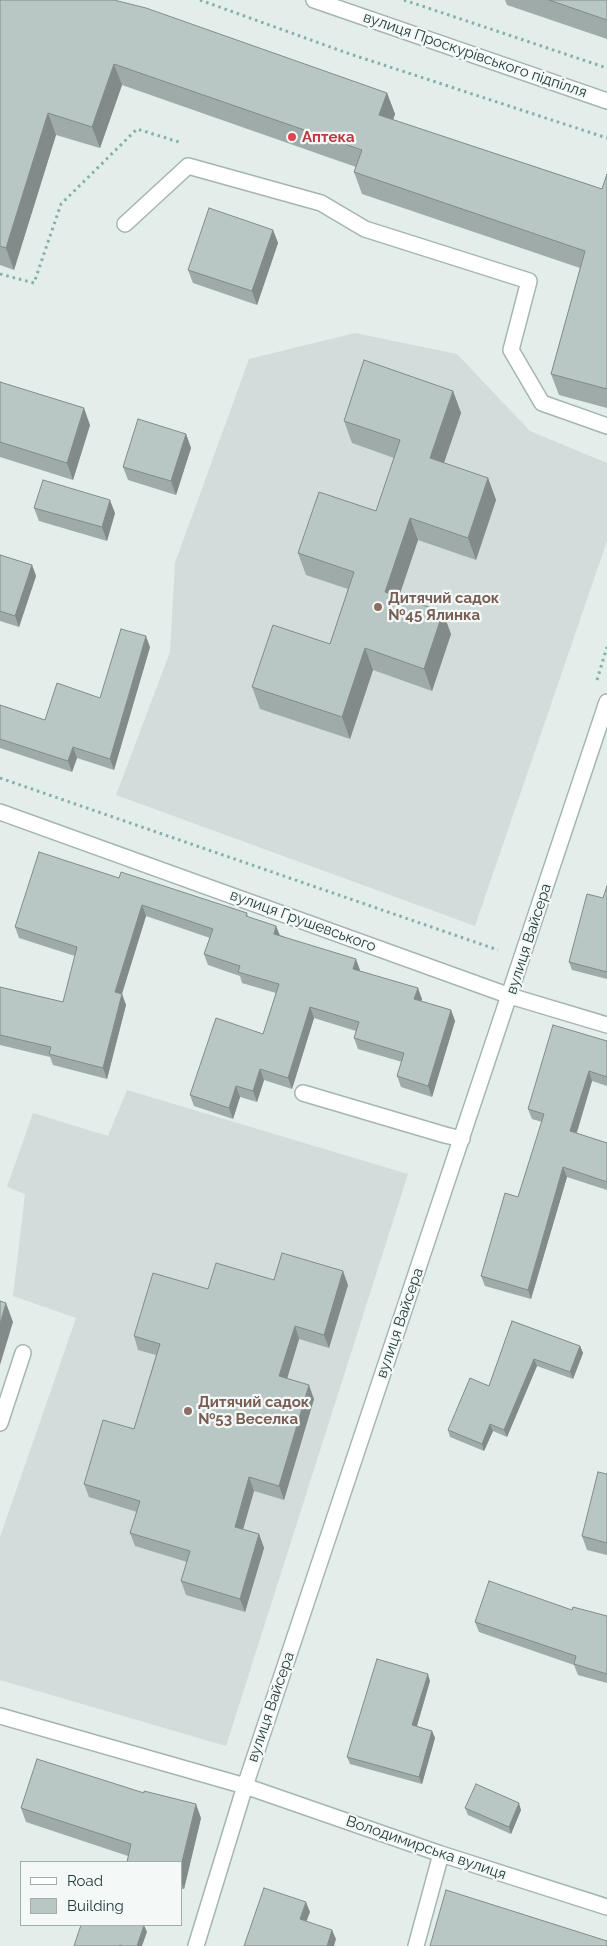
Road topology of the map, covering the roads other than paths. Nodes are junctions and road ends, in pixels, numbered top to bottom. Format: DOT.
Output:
graph roads {
  1 [pos="314,0"];
  2 [pos="607,101"];
  3 [pos="125,224"];
  4 [pos="607,426"];
  5 [pos="607,702"];
  6 [pos="0,812"];
  7 [pos="510,996"];
  8 [pos="607,1025"];
  9 [pos="303,1092"];
  10 [pos="462,1138"];
  11 [pos="23,1353"];
  12 [pos="0,1423"];
  13 [pos="0,1716"];
  14 [pos="245,1786"];
  15 [pos="440,1854"];
  16 [pos="607,1907"];
  17 [pos="196,1946"];
  18 [pos="416,1946"];
  1 -- 2 [label="street, вулиця Проскурівського підпілля"];
  3 -- 4 [label="street"];
  5 -- 7 [label="street, вулиця Вайсера"];
  6 -- 7 [label="street, вулиця Грушевського"];
  7 -- 8 [label="street, вулиця Грушевського"];
  7 -- 10 [label="street, вулиця Вайсера"];
  9 -- 10 [label="street"];
  10 -- 14 [label="street, вулиця Вайсера"];
  11 -- 12 [label="street"];
  13 -- 14 [label="street, Володимирська вулиця"];
  14 -- 15 [label="street, Володимирська вулиця"];
  14 -- 17 [label="street, вулиця Вайсера"];
  15 -- 16 [label="street, Володимирська вулиця"];
  15 -- 18 [label="street"];
}
